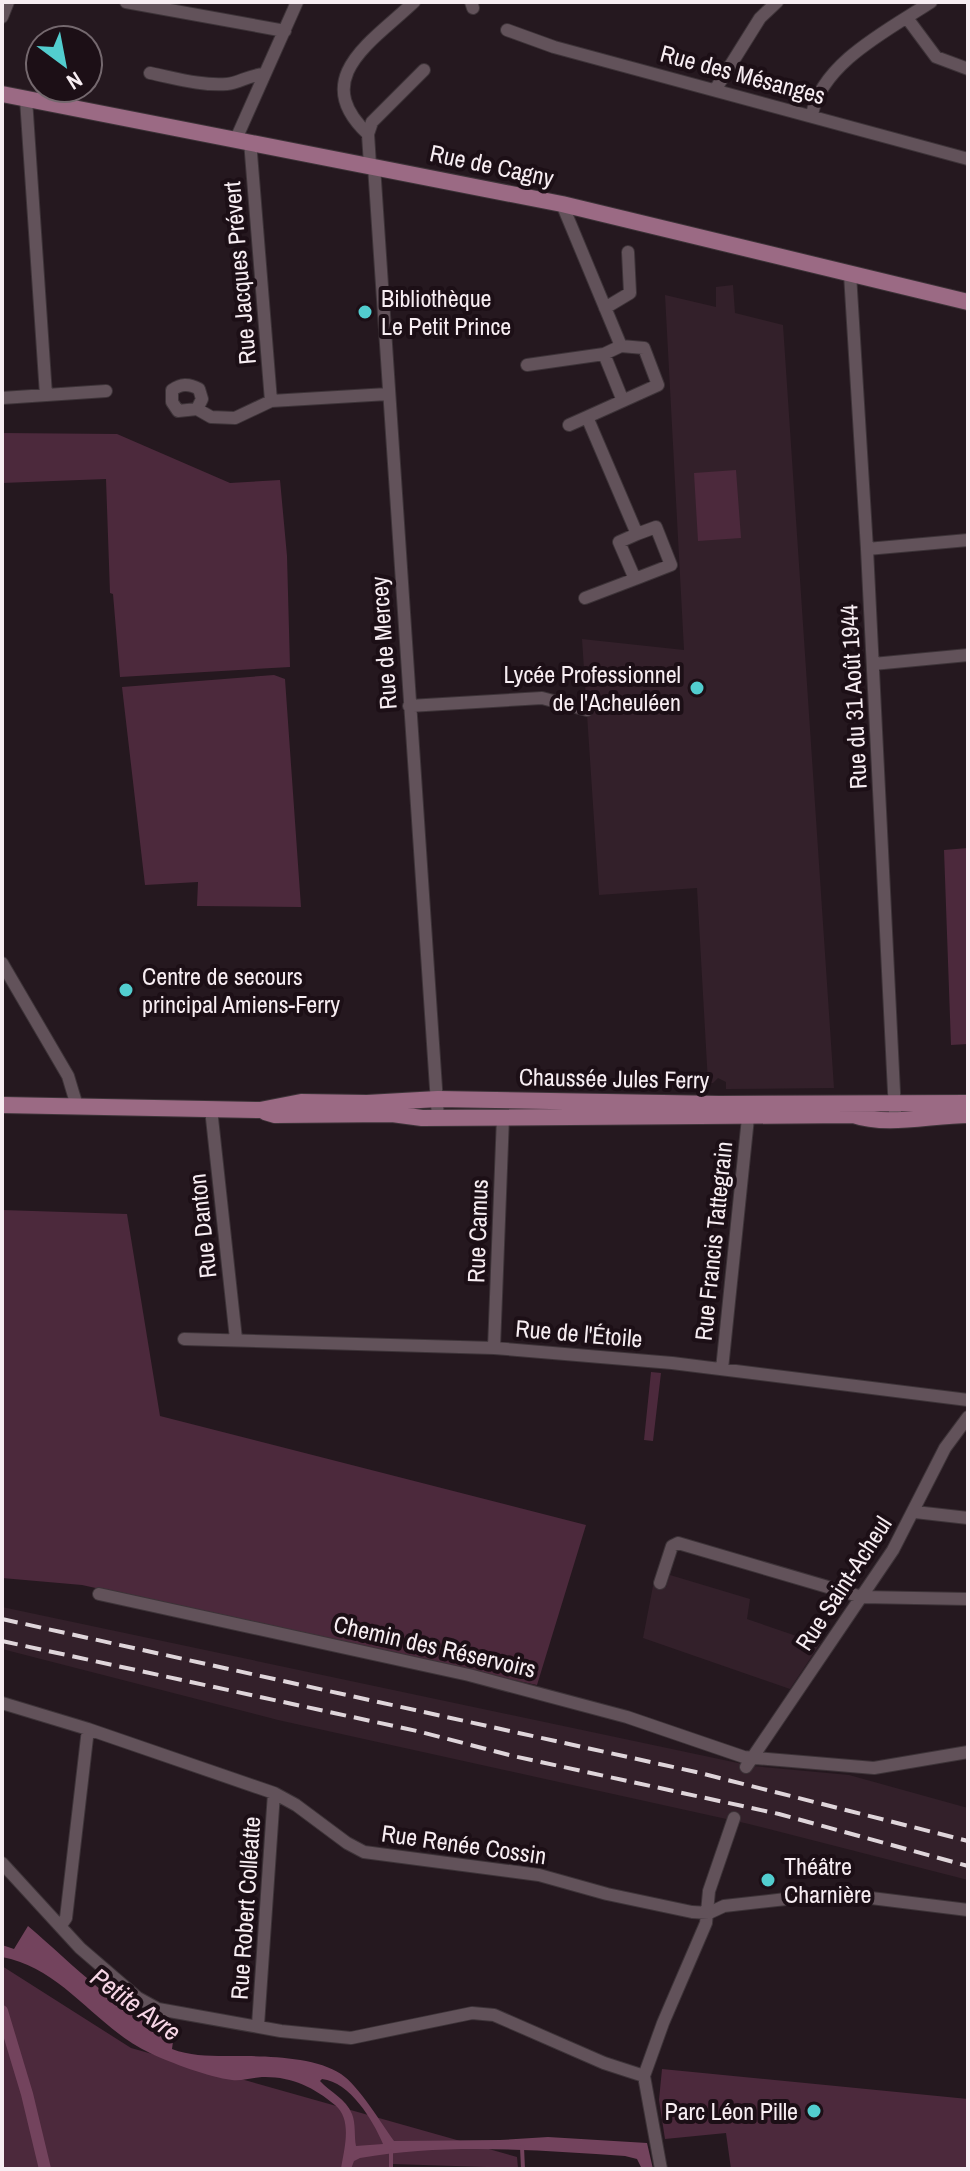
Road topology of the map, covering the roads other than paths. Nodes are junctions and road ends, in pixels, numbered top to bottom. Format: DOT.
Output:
graph roads {
  1 [pos="8,2"];
  2 [pos="126,2"];
  3 [pos="297,2"];
  4 [pos="414,2"];
  5 [pos="777,2"];
  6 [pos="931,2"];
  7 [pos="2,17"];
  8 [pos="907,18"];
  9 [pos="507,30"];
  10 [pos="285,31"];
  11 [pos="968,69"];
  12 [pos="424,70"];
  13 [pos="150,73"];
  14 [pos="264,74"];
  15 [pos="715,90"];
  16 [pos="2,94"];
  17 [pos="24,99"];
  18 [pos="26,104"];
  19 [pos="52,104"];
  20 [pos="812,115"];
  21 [pos="368,134"];
  22 [pos="243,140"];
  23 [pos="968,159"];
  24 [pos="372,165"];
  25 [pos="562,204"];
  26 [pos="628,252"];
  27 [pos="850,274"];
  28 [pos="968,302"];
  29 [pos="605,308"];
  30 [pos="621,346"];
  31 [pos="604,354"];
  32 [pos="527,365"];
  33 [pos="106,391"];
  34 [pos="388,394"];
  35 [pos="46,395"];
  36 [pos="2,398"];
  37 [pos="271,401"];
  38 [pos="623,401"];
  39 [pos="197,409"];
  40 [pos="587,417"];
  41 [pos="569,425"];
  42 [pos="637,534"];
  43 [pos="968,540"];
  44 [pos="867,549"];
  45 [pos="635,579"];
  46 [pos="585,598"];
  47 [pos="968,655"];
  48 [pos="873,664"];
  49 [pos="409,706"];
  50 [pos="587,710"];
  51 [pos="2,963"];
  52 [pos="438,1099"];
  53 [pos="968,1103"];
  54 [pos="2,1105"];
  55 [pos="77,1106"];
  56 [pos="211,1109"];
  57 [pos="260,1110"];
  58 [pos="895,1111"];
  59 [pos="968,1115"];
  60 [pos="503,1117"];
  61 [pos="438,1118"];
  62 [pos="748,1118"];
  63 [pos="184,1339"];
  64 [pos="236,1339"];
  65 [pos="494,1348"];
  66 [pos="722,1369"];
  67 [pos="968,1400"];
  68 [pos="968,1417"];
  69 [pos="915,1512"];
  70 [pos="968,1518"];
  71 [pos="660,1583"];
  72 [pos="99,1594"];
  73 [pos="862,1597"];
  74 [pos="968,1599"];
  75 [pos="2,1703"];
  76 [pos="88,1729"];
  77 [pos="968,1752"];
  78 [pos="750,1762"];
  79 [pos="274,1793"];
  80 [pos="734,1818"];
  81 [pos="2,1863"];
  82 [pos="968,1910"];
  83 [pos="709,1913"];
  84 [pos="61,1925"];
  85 [pos="258,2025"];
  86 [pos="644,2076"];
  87 [pos="661,2169"];
  1 -- 7 [label="street"];
  2 -- 10 [label="street"];
  3 -- 10 [label="street"];
  4 -- 21 [label="street"];
  5 -- 15 [label="street"];
  6 -- 8 [label="street"];
  8 -- 11 [label="street"];
  8 -- 20 [label="street"];
  9 -- 15 [label="street, Rue des Mésanges"];
  10 -- 14 [label="street"];
  12 -- 21 [label="street"];
  13 -- 14 [label="street"];
  14 -- 22 [label="street"];
  15 -- 20 [label="street, Rue des Mésanges"];
  16 -- 17 [label="main road, Rue de Cagny"];
  18 -- 35 [label="street"];
  19 -- 22 [label="main road, Rue de Cagny"];
  20 -- 23 [label="street, Rue des Mésanges"];
  21 -- 24 [label="street, Rue de Mercey"];
  22 -- 24 [label="main road, Rue de Cagny"];
  22 -- 37 [label="street, Rue Jacques Prévert"];
  24 -- 25 [label="main road, Rue de Cagny"];
  24 -- 34 [label="street, Rue de Mercey"];
  25 -- 27 [label="main road, Rue de Cagny"];
  25 -- 29 [label="street"];
  26 -- 29 [label="street"];
  27 -- 28 [label="main road, Rue de Cagny"];
  27 -- 44 [label="street, Rue du 31 Août 1944"];
  29 -- 30 [label="street"];
  30 -- 31 [label="street"];
  30 -- 38 [label="street"];
  31 -- 32 [label="street"];
  31 -- 38 [label="street"];
  33 -- 35 [label="street"];
  34 -- 37 [label="street"];
  34 -- 49 [label="street, Rue de Mercey"];
  35 -- 36 [label="street"];
  37 -- 39 [label="street"];
  38 -- 40 [label="street"];
  40 -- 41 [label="street"];
  40 -- 42 [label="street"];
  42 -- 45 [label="street"];
  42 -- 45 [label="street"];
  43 -- 44 [label="street"];
  44 -- 48 [label="street, Rue du 31 Août 1944"];
  45 -- 46 [label="street"];
  47 -- 48 [label="street"];
  48 -- 58 [label="street, Rue du 31 Août 1944"];
  49 -- 50 [label="street"];
  49 -- 52 [label="street, Rue de Mercey"];
  51 -- 55 [label="street"];
  52 -- 57 [label="main road, Chaussée Jules Ferry"];
  52 -- 58 [label="main road, Chaussée Jules Ferry"];
  52 -- 61 [label="street, Rue de Mercey"];
  53 -- 58 [label="main road, Chaussée Jules Ferry"];
  54 -- 55 [label="main road, Chaussée Jules Ferry"];
  55 -- 56 [label="main road, Chaussée Jules Ferry"];
  56 -- 57 [label="main road, Chaussée Jules Ferry"];
  56 -- 64 [label="street, Rue Danton"];
  57 -- 61 [label="main road, Chaussée Jules Ferry"];
  58 -- 59 [label="main road"];
  58 -- 62 [label="main road, Chaussée Jules Ferry"];
  60 -- 61 [label="main road, Chaussée Jules Ferry"];
  60 -- 62 [label="main road, Chaussée Jules Ferry"];
  60 -- 65 [label="street, Rue Camus"];
  62 -- 66 [label="street, Rue Francis Tattegrain"];
  63 -- 64 [label="street, Rue de l'Étoile"];
  64 -- 65 [label="street, Rue de l'Étoile"];
  65 -- 66 [label="street, Rue de l'Étoile"];
  66 -- 67 [label="street, Rue de l'Étoile"];
  68 -- 69 [label="street, Rue Saint-Acheul"];
  69 -- 70 [label="street"];
  69 -- 73 [label="street, Rue Saint-Acheul"];
  71 -- 73 [label="street"];
  72 -- 78 [label="street, Chemin des Réservoirs"];
  73 -- 74 [label="street"];
  73 -- 78 [label="street, Rue Saint-Acheul"];
  75 -- 76 [label="street, Rue Renée Cossin"];
  76 -- 79 [label="street, Rue Renée Cossin"];
  76 -- 84 [label="street"];
  77 -- 78 [label="street, Chemin des Réservoirs"];
  79 -- 83 [label="street, Rue Renée Cossin"];
  79 -- 85 [label="street, Rue Robert Colléatte"];
  80 -- 83 [label="street"];
  81 -- 84 [label="street"];
  82 -- 83 [label="street"];
  83 -- 86 [label="street"];
  84 -- 85 [label="street"];
  85 -- 86 [label="street"];
  86 -- 87 [label="street"];
}
